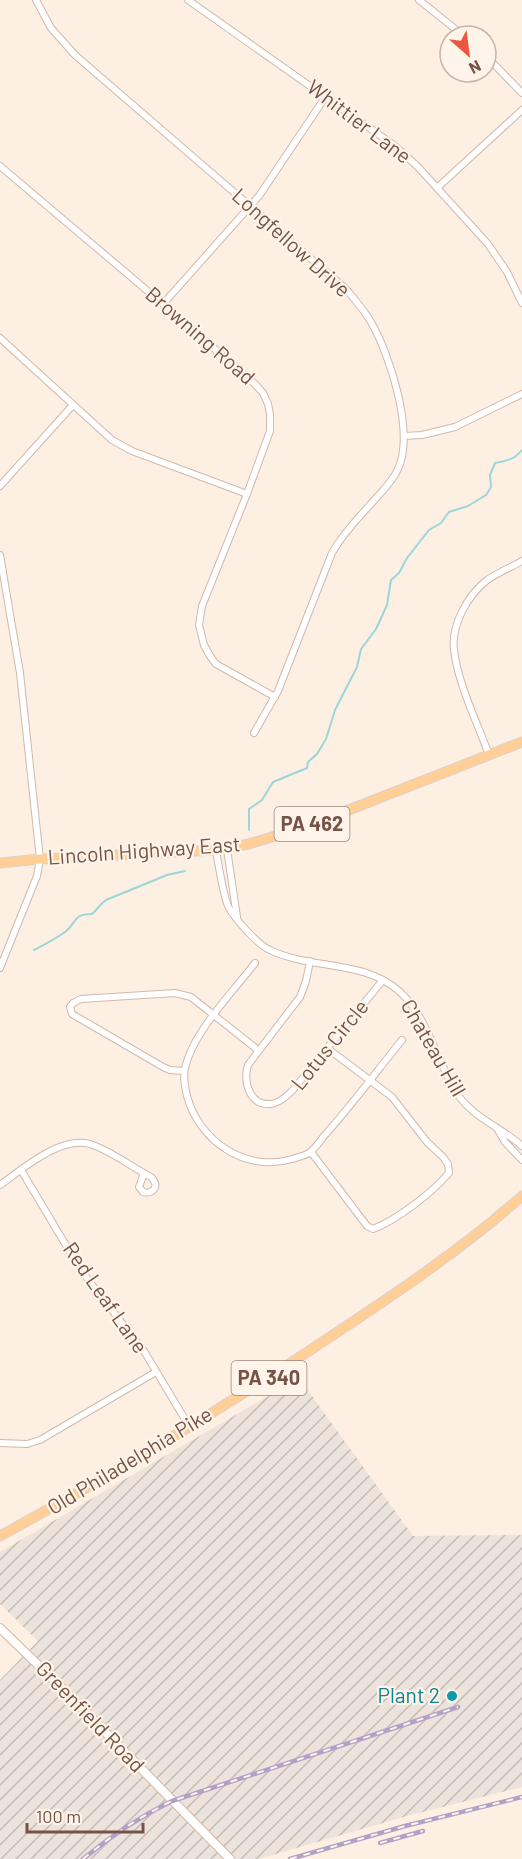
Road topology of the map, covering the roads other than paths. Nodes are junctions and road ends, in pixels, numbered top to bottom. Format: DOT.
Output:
graph roads {
  1 [pos="36,0"];
  2 [pos="188,0"];
  3 [pos="419,0"];
  4 [pos="449,24"];
  5 [pos="498,68"];
  6 [pos="522,93"];
  7 [pos="326,96"];
  8 [pos="522,110"];
  9 [pos="0,166"];
  10 [pos="437,188"];
  11 [pos="250,206"];
  12 [pos="522,303"];
  13 [pos="163,304"];
  14 [pos="0,338"];
  15 [pos="522,394"];
  16 [pos="73,405"];
  17 [pos="405,436"];
  18 [pos="0,486"];
  19 [pos="247,494"];
  20 [pos="0,555"];
  21 [pos="522,561"];
  22 [pos="276,697"];
  23 [pos="254,733"];
  24 [pos="522,742"];
  25 [pos="489,755"];
  26 [pos="226,849"];
  27 [pos="216,850"];
  28 [pos="40,859"];
  29 [pos="0,863"];
  30 [pos="237,918"];
  31 [pos="310,961"];
  32 [pos="255,963"];
  33 [pos="0,968"];
  34 [pos="383,980"];
  35 [pos="214,1016"];
  36 [pos="402,1040"];
  37 [pos="327,1048"];
  38 [pos="258,1050"];
  39 [pos="184,1071"];
  40 [pos="369,1080"];
  41 [pos="498,1129"];
  42 [pos="522,1146"];
  43 [pos="311,1152"];
  44 [pos="522,1160"];
  45 [pos="21,1170"];
  46 [pos="144,1173"];
  47 [pos="0,1185"];
  48 [pos="522,1197"];
  49 [pos="156,1372"];
  50 [pos="189,1426"];
  51 [pos="0,1443"];
  52 [pos="0,1536"];
  53 [pos="0,1628"];
  54 [pos="230,1859"];
  1 -- 11 [label="street, Longfellow Drive"];
  2 -- 7 [label="street, Whittier Lane"];
  3 -- 4 [label="street"];
  5 -- 6 [label="street"];
  7 -- 10 [label="street, Whittier Lane"];
  7 -- 11 [label="street"];
  8 -- 10 [label="street"];
  9 -- 13 [label="street, Browning Road"];
  10 -- 12 [label="street, Whittier Lane"];
  11 -- 13 [label="street"];
  11 -- 17 [label="street, Longfellow Drive"];
  13 -- 19 [label="street, Browning Road"];
  14 -- 16 [label="street"];
  15 -- 17 [label="street"];
  16 -- 18 [label="street"];
  16 -- 19 [label="street"];
  17 -- 22 [label="street, Longfellow Drive"];
  19 -- 22 [label="street, Browning Road"];
  20 -- 28 [label="street"];
  21 -- 25 [label="street"];
  22 -- 23 [label="street, Longfellow Drive"];
  24 -- 25 [label="main road, Lincoln Highway East / PA 462"];
  25 -- 26 [label="main road, Lincoln Highway East / PA 462"];
  26 -- 27 [label="main road, Lincoln Highway East / PA 462"];
  26 -- 30 [label="street"];
  27 -- 28 [label="main road, Lincoln Highway East / PA 462"];
  27 -- 30 [label="street, Chateau Hill"];
  28 -- 29 [label="main road, Lincoln Highway East / PA 462"];
  28 -- 33 [label="street"];
  30 -- 31 [label="street, Chateau Hill"];
  31 -- 34 [label="street, Chateau Hill"];
  31 -- 38 [label="street, Lotus Circle"];
  32 -- 35 [label="street"];
  34 -- 37 [label="street, Lotus Circle"];
  34 -- 41 [label="street, Chateau Hill"];
  35 -- 38 [label="street"];
  35 -- 39 [label="street"];
  35 -- 39 [label="street"];
  36 -- 40 [label="street"];
  37 -- 38 [label="street, Lotus Circle"];
  37 -- 40 [label="street"];
  39 -- 43 [label="street"];
  40 -- 43 [label="street"];
  40 -- 43 [label="street"];
  41 -- 42 [label="street, Chateau Hill"];
  41 -- 44 [label="street, Chateau Hill"];
  45 -- 46 [label="street"];
  45 -- 47 [label="street"];
  45 -- 49 [label="street, Red Leaf Lane"];
  48 -- 50 [label="main road, Old Philadelphia Pike / PA 340"];
  49 -- 50 [label="street, Red Leaf Lane"];
  49 -- 51 [label="street"];
  50 -- 52 [label="main road, Old Philadelphia Pike / PA 340"];
  53 -- 54 [label="main road, Greenfield Road"];
}
